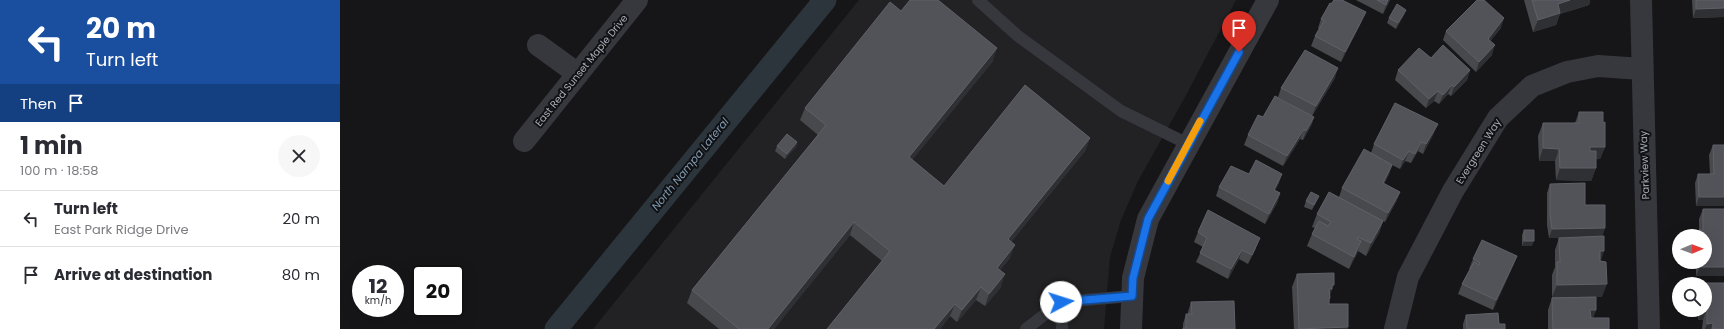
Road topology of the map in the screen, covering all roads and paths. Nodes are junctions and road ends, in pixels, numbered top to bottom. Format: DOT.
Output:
graph roads {
  1 [pos="637,0"];
  2 [pos="978,0"];
  3 [pos="1268,0"];
  4 [pos="1641,0"];
  5 [pos="538,45"];
  6 [pos="1642,69"];
  7 [pos="578,74"];
  8 [pos="524,141"];
  9 [pos="1188,144"];
  10 [pos="1132,296"];
  11 [pos="1061,302"];
  12 [pos="1026,329"];
  13 [pos="1062,329"];
  14 [pos="1132,329"];
  15 [pos="1394,329"];
  16 [pos="1649,329"];
  1 -- 7 [label="street, East Red Sunset Maple Drive"];
  2 -- 9 [label="lane"];
  3 -- 9 [label="street"];
  4 -- 6 [label="street, Parkview Way"];
  5 -- 7 [label="street"];
  6 -- 15 [label="street, Evergreen Way"];
  6 -- 16 [label="street, Parkview Way"];
  7 -- 8 [label="street, East Red Sunset Maple Drive"];
  9 -- 10 [label="street"];
  10 -- 11 [label="lane"];
  10 -- 14 [label="street"];
  11 -- 12 [label="lane"];
  11 -- 13 [label="lane"];
}
